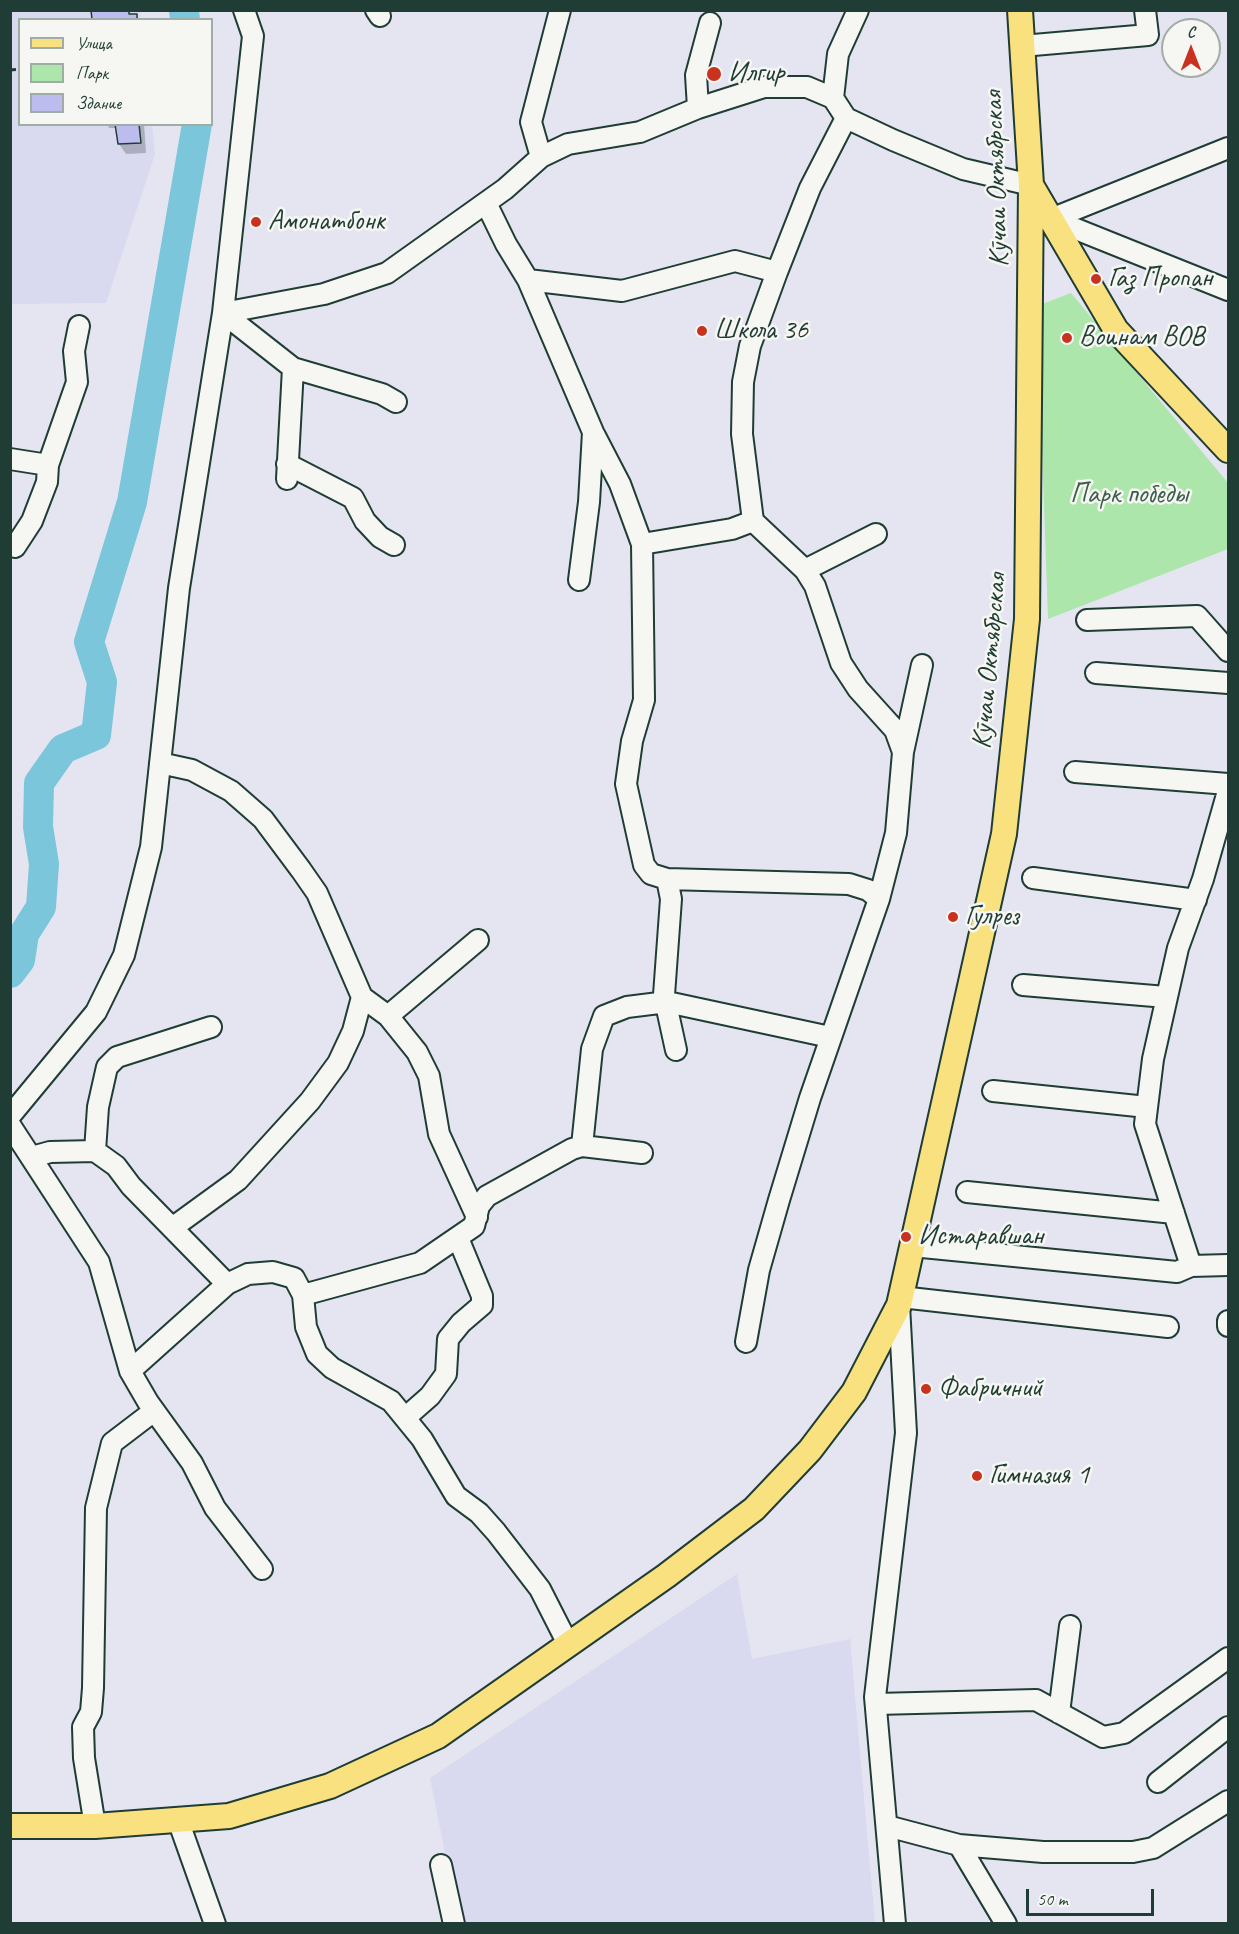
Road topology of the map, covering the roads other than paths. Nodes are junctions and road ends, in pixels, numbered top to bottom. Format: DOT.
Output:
graph roads {
  1 [pos="244,10"];
  2 [pos="560,10"];
  3 [pos="858,10"];
  4 [pos="1020,10"];
  5 [pos="1145,10"];
  6 [pos="710,23"];
  7 [pos="1022,46"];
  8 [pos="833,98"];
  9 [pos="698,108"];
  10 [pos="846,118"];
  11 [pos="1228,148"];
  12 [pos="541,157"];
  13 [pos="1031,185"];
  14 [pos="486,203"];
  15 [pos="1051,219"];
  16 [pos="777,272"];
  17 [pos="528,280"];
  18 [pos="1228,290"];
  19 [pos="223,313"];
  20 [pos="79,326"];
  21 [pos="293,368"];
  22 [pos="396,402"];
  23 [pos="593,432"];
  24 [pos="1228,450"];
  25 [pos="10,459"];
  26 [pos="48,465"];
  27 [pos="753,520"];
  28 [pos="876,534"];
  29 [pos="642,544"];
  30 [pos="394,545"];
  31 [pos="15,547"];
  32 [pos="805,570"];
  33 [pos="579,580"];
  34 [pos="1087,620"];
  35 [pos="1228,651"];
  36 [pos="922,665"];
  37 [pos="1096,673"];
  38 [pos="1228,683"];
  39 [pos="903,752"];
  40 [pos="160,763"];
  41 [pos="1075,772"];
  42 [pos="1228,784"];
  43 [pos="1228,791"];
  44 [pos="1228,844"];
  45 [pos="1211,853"];
  46 [pos="1033,878"];
  47 [pos="667,879"];
  48 [pos="879,899"];
  49 [pos="1196,900"];
  50 [pos="478,940"];
  51 [pos="1023,985"];
  52 [pos="362,997"];
  53 [pos="1167,997"];
  54 [pos="667,1002"];
  55 [pos="388,1016"];
  56 [pos="211,1027"];
  57 [pos="830,1036"];
  58 [pos="676,1050"];
  59 [pos="993,1091"];
  60 [pos="1147,1107"];
  61 [pos="10,1116"];
  62 [pos="10,1125"];
  63 [pos="582,1146"];
  64 [pos="95,1151"];
  65 [pos="642,1153"];
  66 [pos="32,1157"];
  67 [pos="967,1192"];
  68 [pos="1174,1213"];
  69 [pos="477,1217"];
  70 [pos="172,1228"];
  71 [pos="458,1238"];
  72 [pos="912,1246"];
  73 [pos="1228,1265"];
  74 [pos="1191,1266"];
  75 [pos="227,1284"];
  76 [pos="303,1294"];
  77 [pos="900,1301"];
  78 [pos="1228,1321"];
  79 [pos="1228,1326"];
  80 [pos="1168,1327"];
  81 [pos="746,1342"];
  82 [pos="130,1371"];
  83 [pos="154,1411"];
  84 [pos="405,1418"];
  85 [pos="262,1569"];
  86 [pos="1070,1626"];
  87 [pos="568,1644"];
  88 [pos="1228,1658"];
  89 [pos="876,1704"];
  90 [pos="1059,1713"];
  91 [pos="1228,1727"];
  92 [pos="1158,1782"];
  93 [pos="1228,1801"];
  94 [pos="178,1820"];
  95 [pos="95,1826"];
  96 [pos="887,1826"];
  97 [pos="10,1827"];
  98 [pos="959,1845"];
  99 [pos="441,1865"];
  100 [pos="214,1923"];
  101 [pos="454,1923"];
  102 [pos="895,1923"];
  103 [pos="1006,1923"];
  1 -- 19 [label="street"];
  2 -- 12 [label="street"];
  3 -- 8 [label="street"];
  4 -- 7 [label="main road, Кӯчаи Октябрская"];
  5 -- 7 [label="street"];
  6 -- 9 [label="street"];
  7 -- 13 [label="main road, Кӯчаи Октябрская"];
  8 -- 9 [label="street"];
  8 -- 10 [label="street"];
  9 -- 12 [label="street"];
  10 -- 13 [label="street"];
  10 -- 16 [label="street"];
  11 -- 15 [label="street"];
  12 -- 14 [label="street"];
  13 -- 15 [label="main road"];
  13 -- 72 [label="main road, Кӯчаи Октябрская"];
  14 -- 17 [label="street"];
  14 -- 19 [label="street"];
  15 -- 18 [label="street"];
  15 -- 24 [label="main road"];
  16 -- 17 [label="street"];
  16 -- 27 [label="street"];
  17 -- 23 [label="street"];
  19 -- 21 [label="street"];
  19 -- 40 [label="street"];
  20 -- 26 [label="street"];
  21 -- 22 [label="street"];
  21 -- 30 [label="street"];
  23 -- 29 [label="street"];
  23 -- 33 [label="street"];
  25 -- 26 [label="street"];
  26 -- 31 [label="street"];
  27 -- 29 [label="street"];
  27 -- 32 [label="street"];
  28 -- 32 [label="street"];
  29 -- 47 [label="street"];
  32 -- 39 [label="street"];
  34 -- 35 [label="street"];
  36 -- 39 [label="street"];
  37 -- 38 [label="street"];
  39 -- 48 [label="street"];
  40 -- 52 [label="street"];
  40 -- 61 [label="street"];
  41 -- 42 [label="street"];
  43 -- 45 [label="street"];
  44 -- 45 [label="street"];
  45 -- 49 [label="street"];
  46 -- 49 [label="street"];
  47 -- 48 [label="street"];
  47 -- 54 [label="street"];
  48 -- 57 [label="street"];
  49 -- 53 [label="street"];
  50 -- 55 [label="street"];
  51 -- 53 [label="street"];
  52 -- 55 [label="street"];
  52 -- 70 [label="street"];
  53 -- 60 [label="street"];
  54 -- 57 [label="street"];
  54 -- 58 [label="street"];
  54 -- 63 [label="street"];
  55 -- 69 [label="street"];
  56 -- 64 [label="street"];
  57 -- 81 [label="street"];
  59 -- 60 [label="street"];
  60 -- 68 [label="street"];
  62 -- 66 [label="street"];
  63 -- 65 [label="street"];
  63 -- 69 [label="street"];
  64 -- 66 [label="street"];
  64 -- 70 [label="street"];
  66 -- 82 [label="street"];
  67 -- 68 [label="street"];
  68 -- 74 [label="street"];
  69 -- 71 [label="street"];
  70 -- 75 [label="street"];
  71 -- 76 [label="street"];
  71 -- 84 [label="street"];
  72 -- 74 [label="street"];
  72 -- 77 [label="main road, Кӯчаи Октябрская"];
  73 -- 74 [label="street"];
  75 -- 76 [label="street"];
  75 -- 82 [label="street"];
  76 -- 84 [label="street"];
  77 -- 80 [label="street"];
  77 -- 87 [label="main road, Кӯчаи Октябрская"];
  77 -- 89 [label="street"];
  78 -- 79 [label="street"];
  82 -- 83 [label="street"];
  83 -- 85 [label="street"];
  83 -- 95 [label="street"];
  84 -- 87 [label="street"];
  86 -- 90 [label="street"];
  87 -- 94 [label="main road, Кӯчаи Октябрская"];
  88 -- 90 [label="street"];
  89 -- 90 [label="street"];
  89 -- 96 [label="street"];
  91 -- 92 [label="street"];
  93 -- 98 [label="street"];
  94 -- 95 [label="main road, Кӯчаи Октябрская"];
  94 -- 100 [label="street"];
  95 -- 97 [label="main road, Кӯчаи Октябрская"];
  96 -- 98 [label="street"];
  96 -- 102 [label="street"];
  98 -- 103 [label="street"];
  99 -- 101 [label="street"];
}
